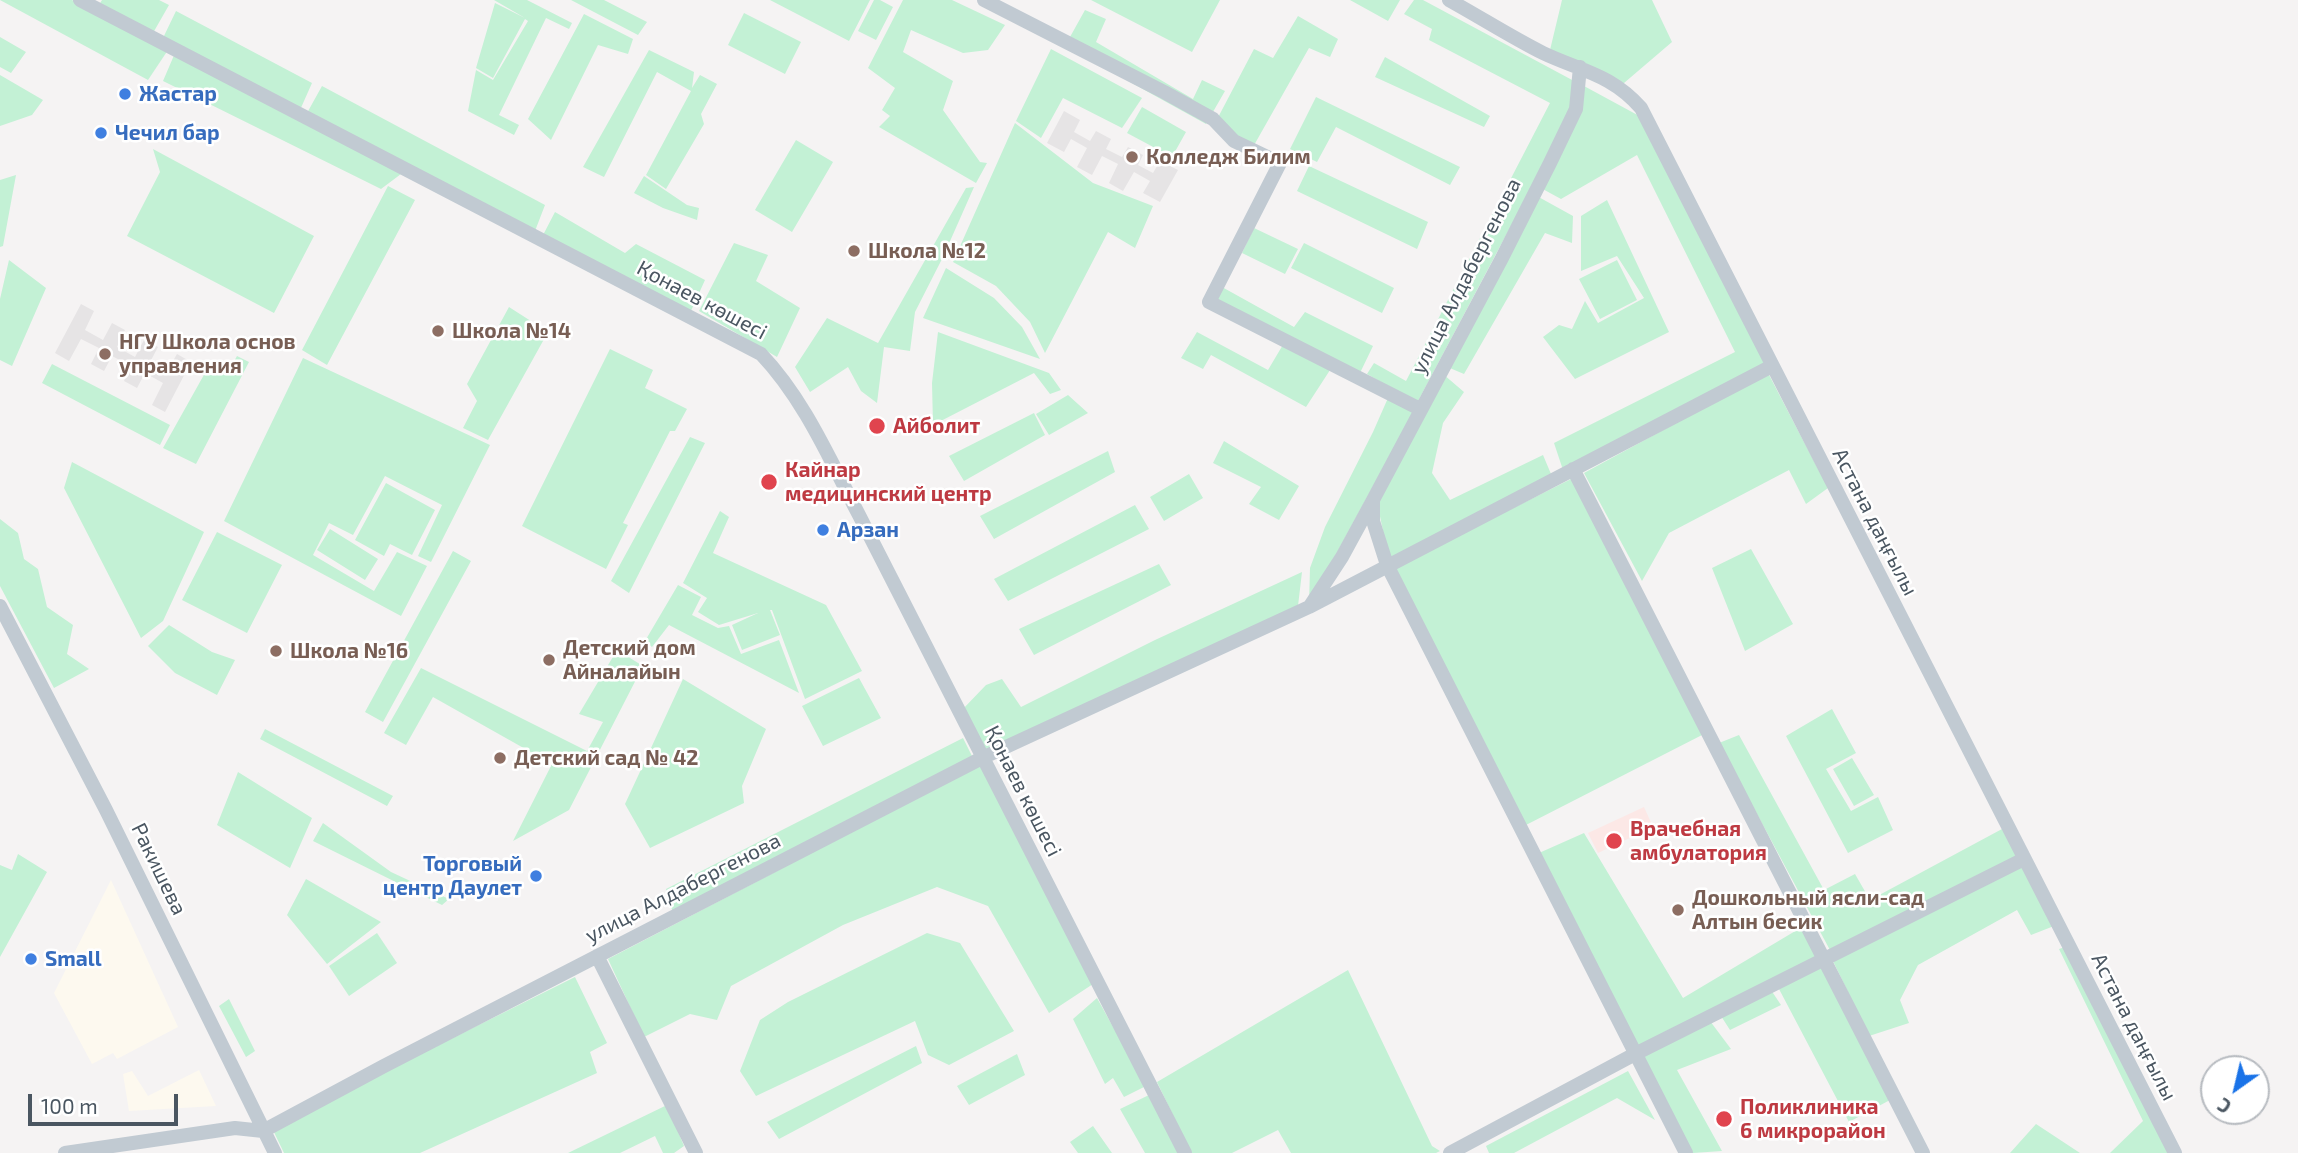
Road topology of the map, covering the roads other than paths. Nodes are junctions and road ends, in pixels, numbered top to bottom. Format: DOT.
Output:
graph roads {
  1 [pos="80,0"];
  2 [pos="984,0"];
  3 [pos="1449,0"];
  4 [pos="1580,66"];
  5 [pos="1772,366"];
  6 [pos="1420,409"];
  7 [pos="1573,469"];
  8 [pos="1373,500"];
  9 [pos="1387,565"];
  10 [pos="0,606"];
  11 [pos="1309,607"];
  12 [pos="982,758"];
  13 [pos="2024,859"];
  14 [pos="597,956"];
  15 [pos="1825,958"];
  16 [pos="1635,1054"];
  17 [pos="263,1131"];
  18 [pos="65,1153"];
  19 [pos="275,1153"];
  20 [pos="696,1153"];
  21 [pos="1185,1153"];
  22 [pos="1450,1153"];
  23 [pos="1686,1153"];
  24 [pos="1923,1153"];
  25 [pos="2175,1153"];
  1 -- 12 [label="street, Қонаев көшесі"];
  2 -- 6 [label="street"];
  3 -- 4 [label="street, Астана даңғылы"];
  4 -- 5 [label="street, Астана даңғылы"];
  4 -- 6 [label="street, улица Алдабергенова"];
  5 -- 7 [label="street, улица Алдабергенова"];
  5 -- 13 [label="street, Астана даңғылы"];
  6 -- 8 [label="street, улица Алдабергенова"];
  7 -- 9 [label="street, улица Алдабергенова"];
  7 -- 15 [label="street"];
  8 -- 9 [label="street"];
  8 -- 11 [label="street, улица Алдабергенова"];
  9 -- 11 [label="street, улица Алдабергенова"];
  9 -- 16 [label="street"];
  10 -- 17 [label="street, Ракишева"];
  11 -- 12 [label="street, улица Алдабергенова"];
  12 -- 14 [label="street, улица Алдабергенова"];
  12 -- 21 [label="street, Қонаев көшесі"];
  13 -- 15 [label="street"];
  13 -- 25 [label="street, Астана даңғылы"];
  14 -- 17 [label="street, улица Алдабергенова"];
  14 -- 20 [label="street"];
  15 -- 16 [label="street"];
  15 -- 24 [label="street"];
  16 -- 22 [label="street"];
  16 -- 23 [label="street"];
  17 -- 18 [label="street"];
  17 -- 19 [label="street, Ракишева"];
}
